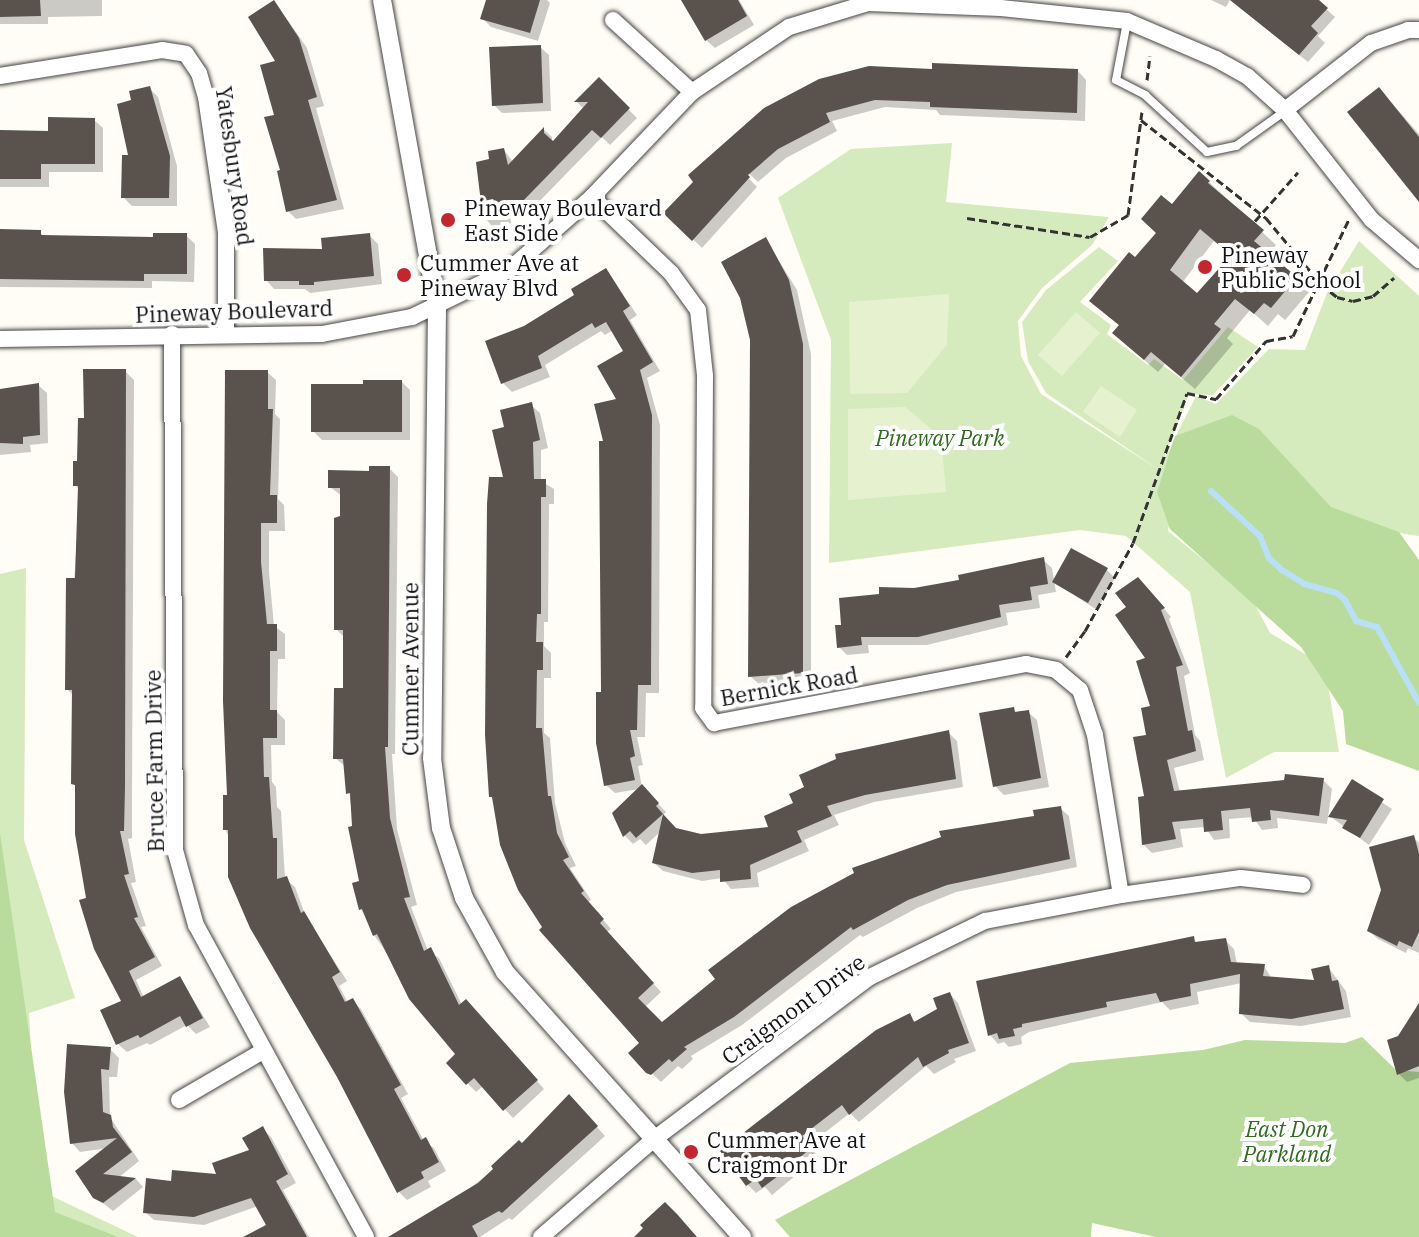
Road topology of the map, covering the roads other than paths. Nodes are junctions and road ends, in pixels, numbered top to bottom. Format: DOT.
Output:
graph roads {
  1 [pos="382,0"];
  2 [pos="613,20"];
  3 [pos="1127,21"];
  4 [pos="1419,30"];
  5 [pos="0,76"];
  6 [pos="692,92"];
  7 [pos="1285,110"];
  8 [pos="592,197"];
  9 [pos="1419,260"];
  10 [pos="437,307"];
  11 [pos="226,333"];
  12 [pos="172,334"];
  13 [pos="0,339"];
  14 [pos="1303,885"];
  15 [pos="1121,895"];
  16 [pos="263,1051"];
  17 [pos="179,1100"];
  18 [pos="654,1139"];
  19 [pos="366,1237"];
  20 [pos="541,1237"];
  21 [pos="742,1237"];
  1 -- 10 [label="street, Cummer Avenue"];
  2 -- 6 [label="street"];
  3 -- 6 [label="street, Pineway Boulevard"];
  3 -- 7 [label="street, Pineway Boulevard"];
  3 -- 7 [label="lane"];
  4 -- 7 [label="street"];
  5 -- 11 [label="street, Yatesbury Road"];
  6 -- 8 [label="street, Pineway Boulevard"];
  7 -- 9 [label="street, Pineway Boulevard"];
  8 -- 10 [label="street, Pineway Boulevard"];
  8 -- 15 [label="street, Bernick Road"];
  10 -- 11 [label="street, Pineway Boulevard"];
  10 -- 18 [label="street, Cummer Avenue"];
  11 -- 12 [label="street, Pineway Boulevard"];
  12 -- 13 [label="street, Pineway Boulevard"];
  12 -- 16 [label="street, Bruce Farm Drive"];
  14 -- 15 [label="street, Craigmont Drive"];
  15 -- 18 [label="street, Craigmont Drive"];
  16 -- 17 [label="street"];
  16 -- 19 [label="street, Bruce Farm Drive"];
  18 -- 20 [label="street, Craigmont Drive"];
  18 -- 21 [label="street, Cummer Avenue"];
}
